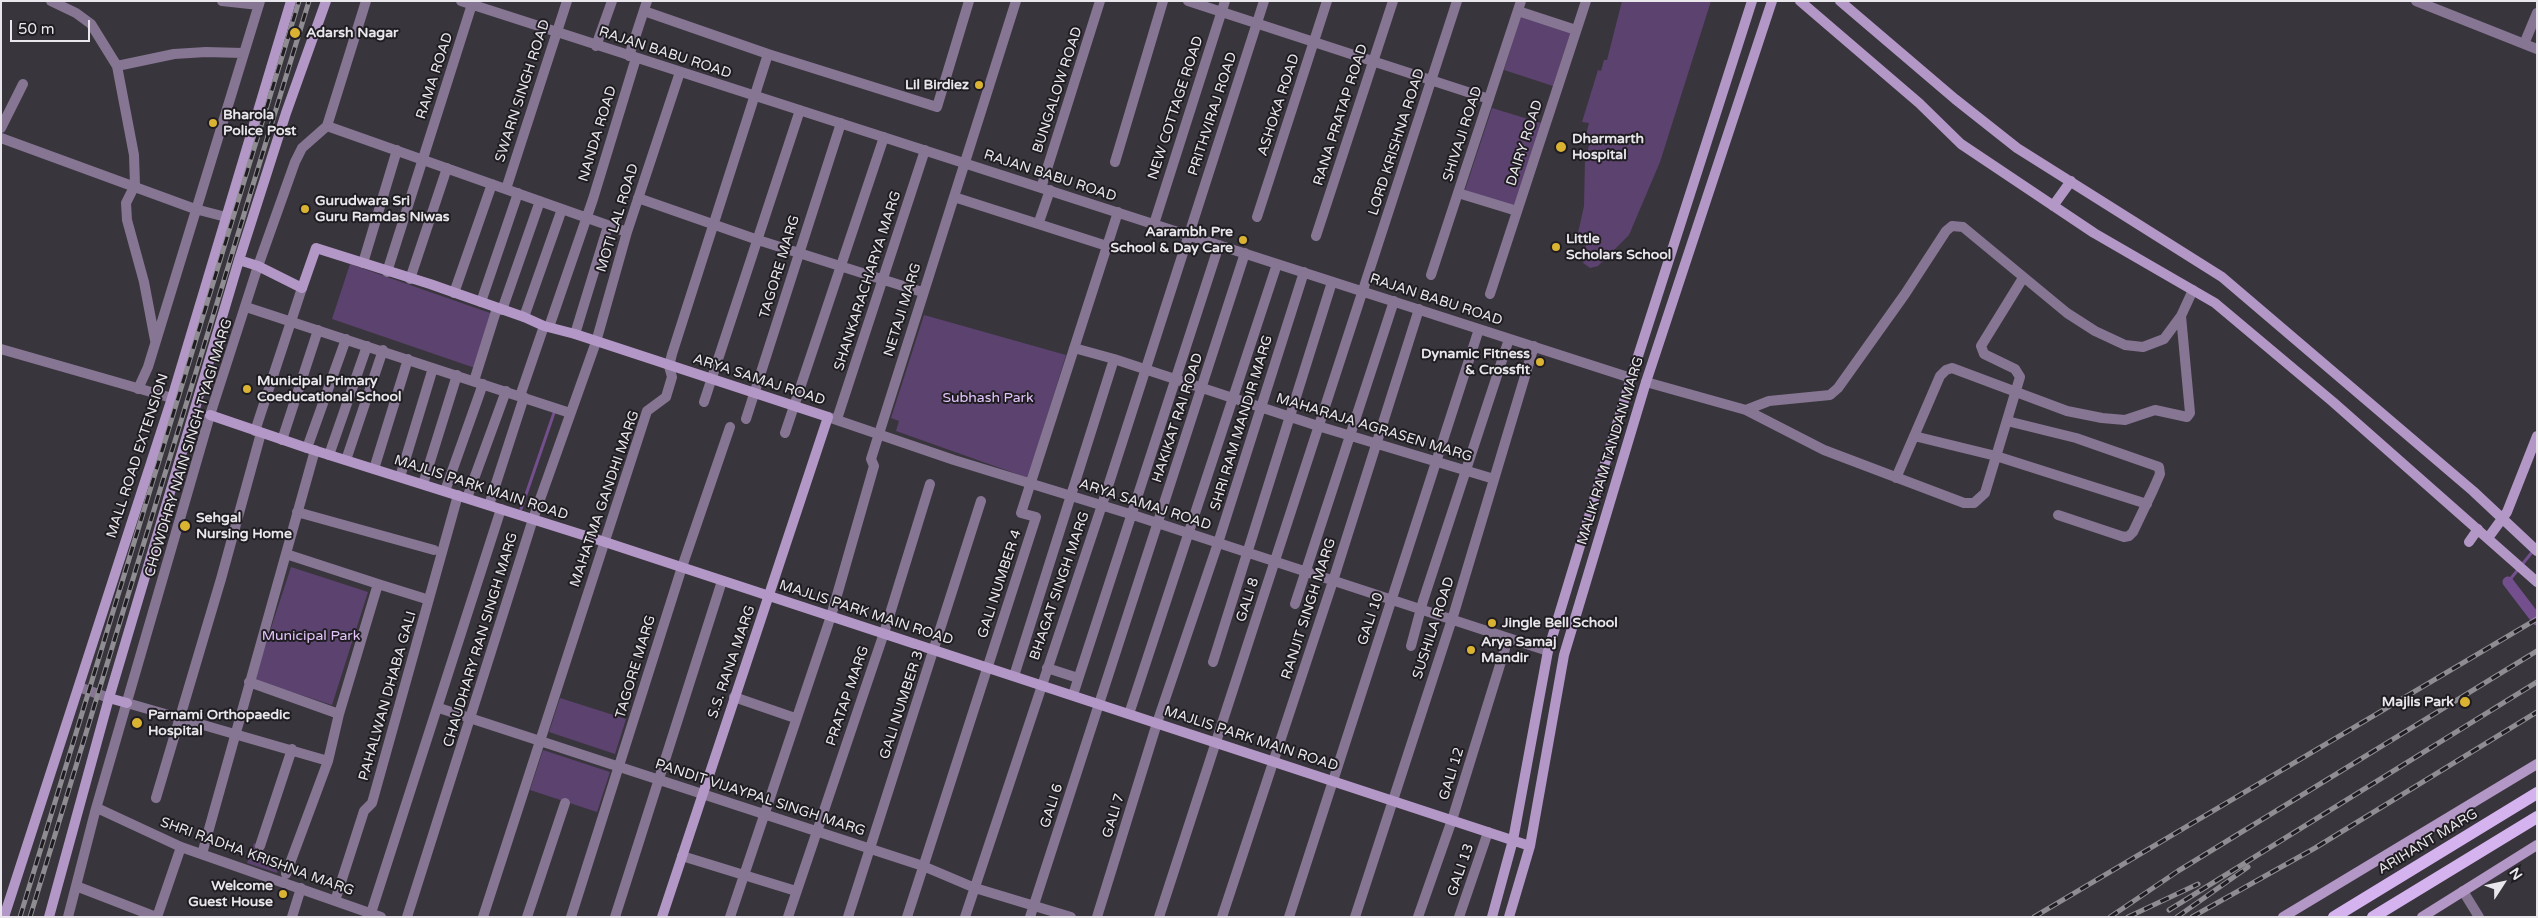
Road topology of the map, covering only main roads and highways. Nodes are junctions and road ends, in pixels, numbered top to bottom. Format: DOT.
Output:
graph roads {
  1 [pos="2537,793"];
  2 [pos="2537,817"];
  3 [pos="2334,917"];
  4 [pos="2373,917"];
  1 -- 3 [label="main road, ARIHANT MARG"];
  2 -- 4 [label="main road"];
}
